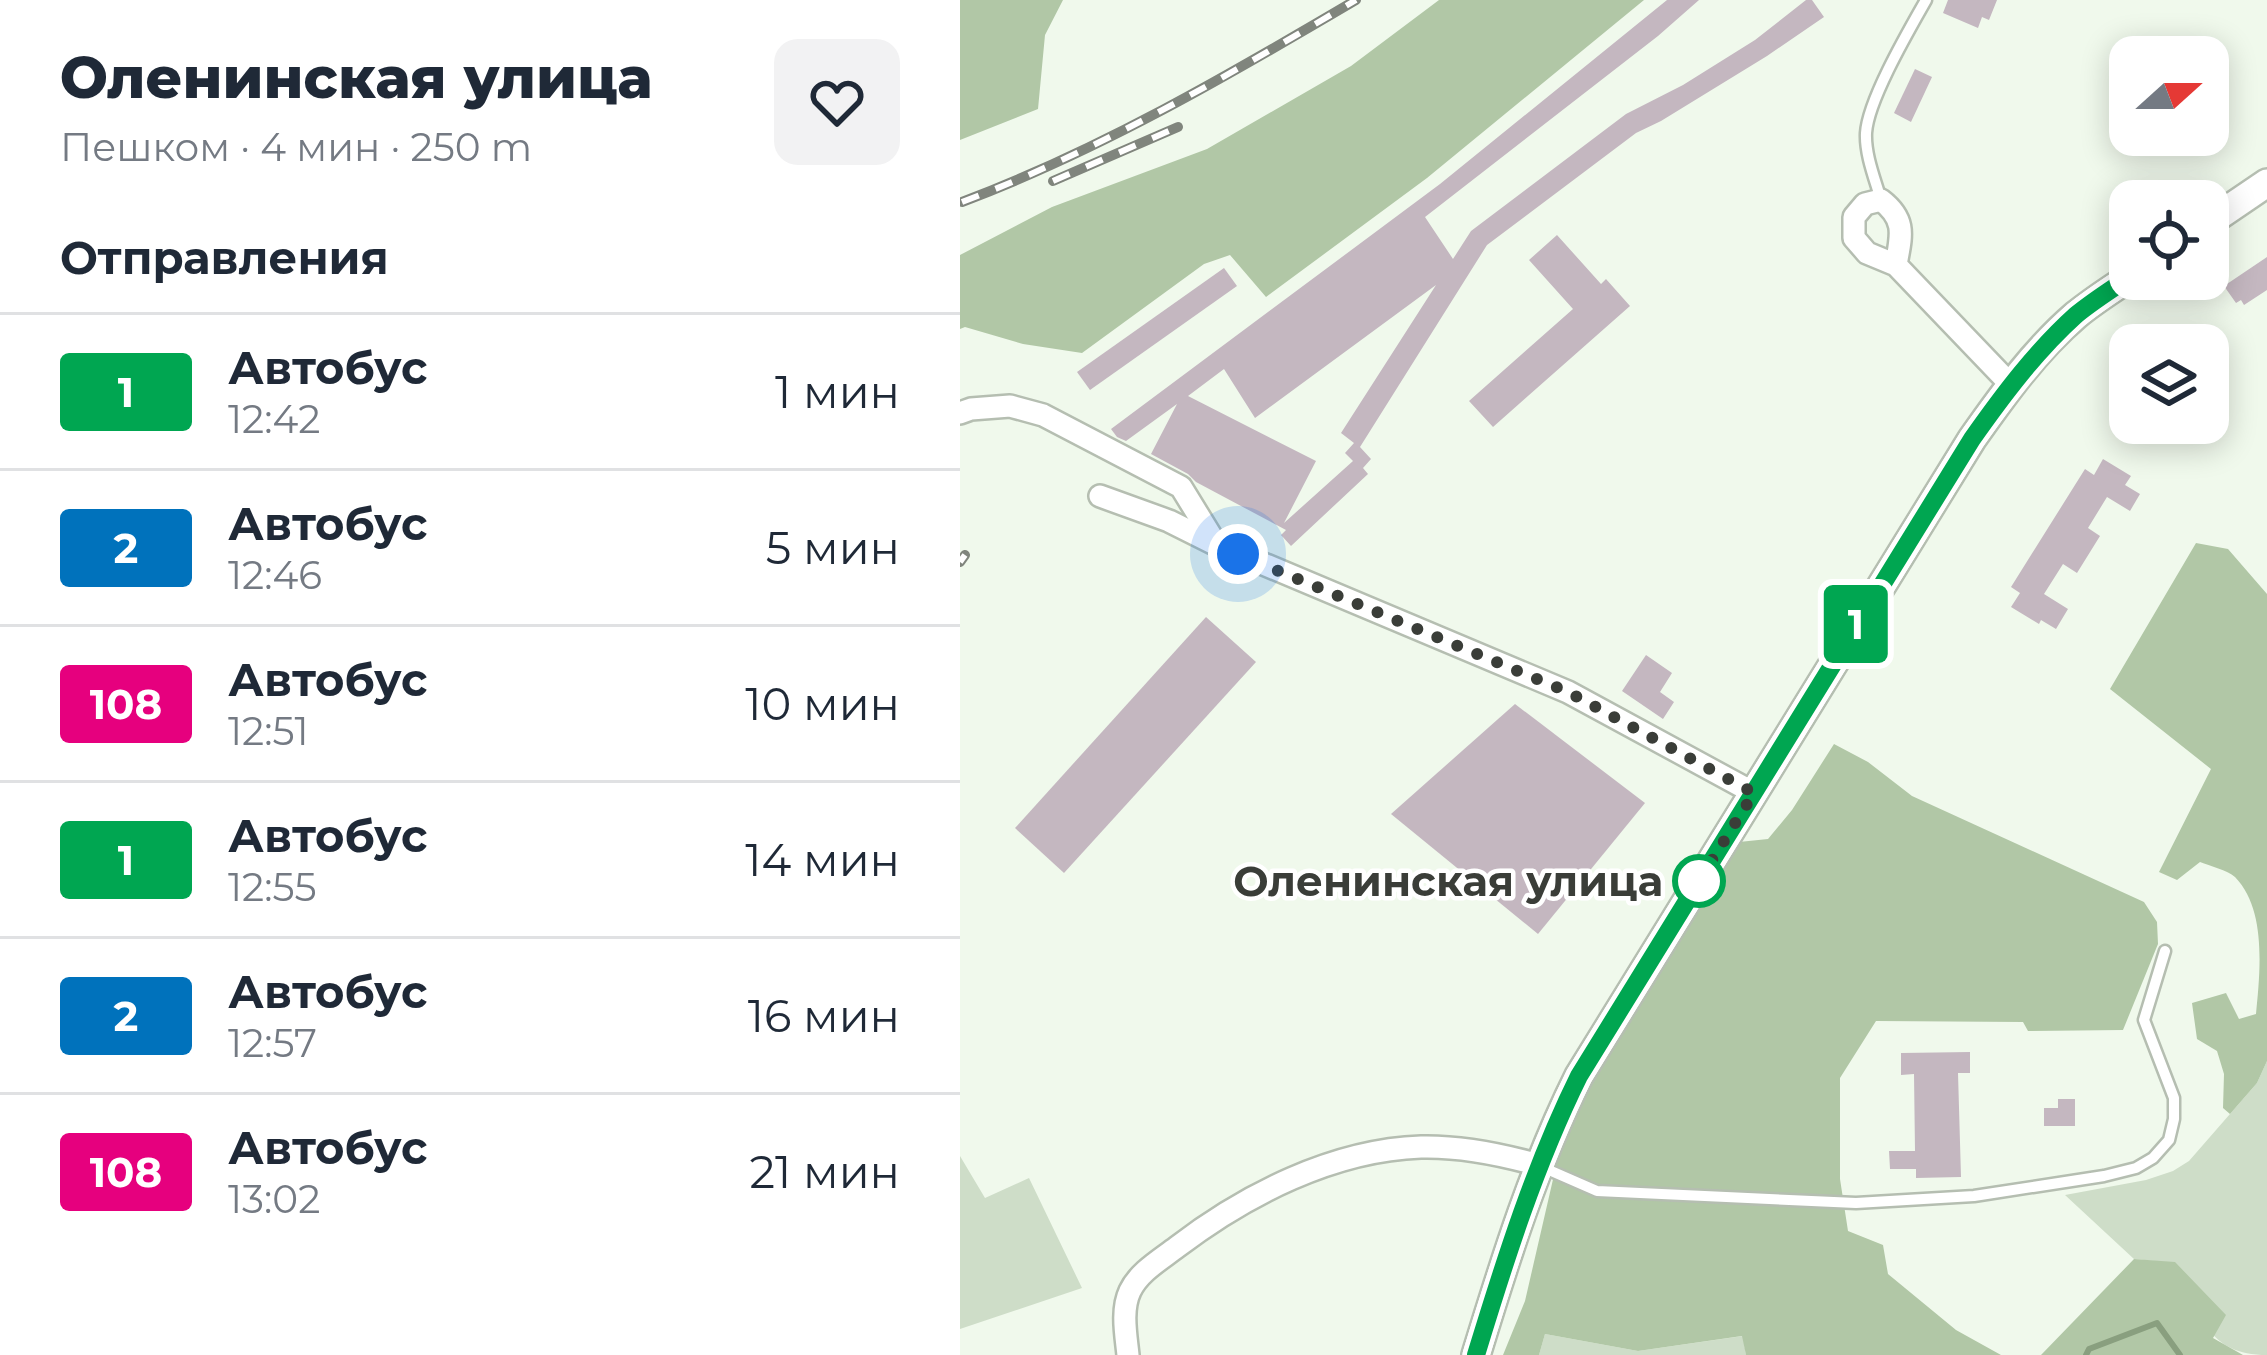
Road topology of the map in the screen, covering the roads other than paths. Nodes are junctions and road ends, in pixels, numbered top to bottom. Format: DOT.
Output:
graph roads {
  1 [pos="1926,0"];
  2 [pos="2267,183"];
  3 [pos="1881,200"];
  4 [pos="2229,209"];
  5 [pos="1896,266"];
  6 [pos="2109,292"];
  7 [pos="2012,386"];
  8 [pos="960,413"];
  9 [pos="1100,496"];
  10 [pos="1216,544"];
  11 [pos="1754,793"];
  12 [pos="2165,951"];
  13 [pos="1539,1166"];
  14 [pos="1128,1355"];
  15 [pos="1476,1355"];
  1 -- 3 [label="lane"];
  2 -- 4 [label="street"];
  3 -- 5 [label="street"];
  3 -- 5 [label="street"];
  5 -- 7 [label="street"];
  6 -- 7 [label="street"];
  7 -- 11 [label="street"];
  8 -- 10 [label="street"];
  9 -- 10 [label="street"];
  10 -- 11 [label="street"];
  11 -- 13 [label="street"];
  12 -- 13 [label="lane"];
  13 -- 14 [label="street"];
  13 -- 15 [label="street"];
}
